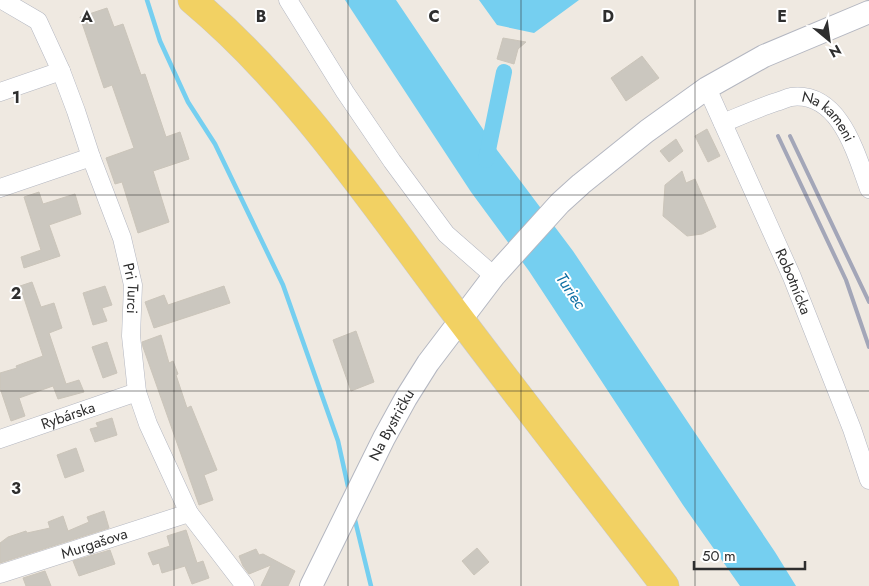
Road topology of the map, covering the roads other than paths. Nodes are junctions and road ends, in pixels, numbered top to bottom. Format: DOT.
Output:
graph roads {
  1 [pos="2,0"];
  2 [pos="192,0"];
  3 [pos="288,0"];
  4 [pos="869,12"];
  5 [pos="61,71"];
  6 [pos="707,88"];
  7 [pos="0,92"];
  8 [pos="722,123"];
  9 [pos="91,157"];
  10 [pos="0,188"];
  11 [pos="869,189"];
  12 [pos="498,271"];
  13 [pos="460,319"];
  14 [pos="137,392"];
  15 [pos="0,439"];
  16 [pos="869,480"];
  17 [pos="189,513"];
  18 [pos="0,574"];
  19 [pos="245,586"];
  20 [pos="311,586"];
  21 [pos="665,586"];
  1 -- 5 [label="street, Pri Turci"];
  2 -- 13 [label="main road"];
  3 -- 12 [label="street"];
  4 -- 6 [label="street, Na Bystričku"];
  5 -- 7 [label="street"];
  5 -- 9 [label="street, Pri Turci"];
  6 -- 8 [label="street, Robotnícka"];
  6 -- 12 [label="street, Na Bystričku"];
  8 -- 11 [label="street, Na kameni"];
  8 -- 16 [label="street, Robotnícka"];
  9 -- 10 [label="street"];
  9 -- 14 [label="street, Pri Turci"];
  12 -- 13 [label="street, Na Bystričku"];
  13 -- 20 [label="street, Na Bystričku"];
  13 -- 21 [label="main road"];
  14 -- 15 [label="street, Rybárska"];
  14 -- 17 [label="street, Pri Turci"];
  17 -- 18 [label="street, Murgašova"];
  17 -- 19 [label="street, Pri Turci"];
}
